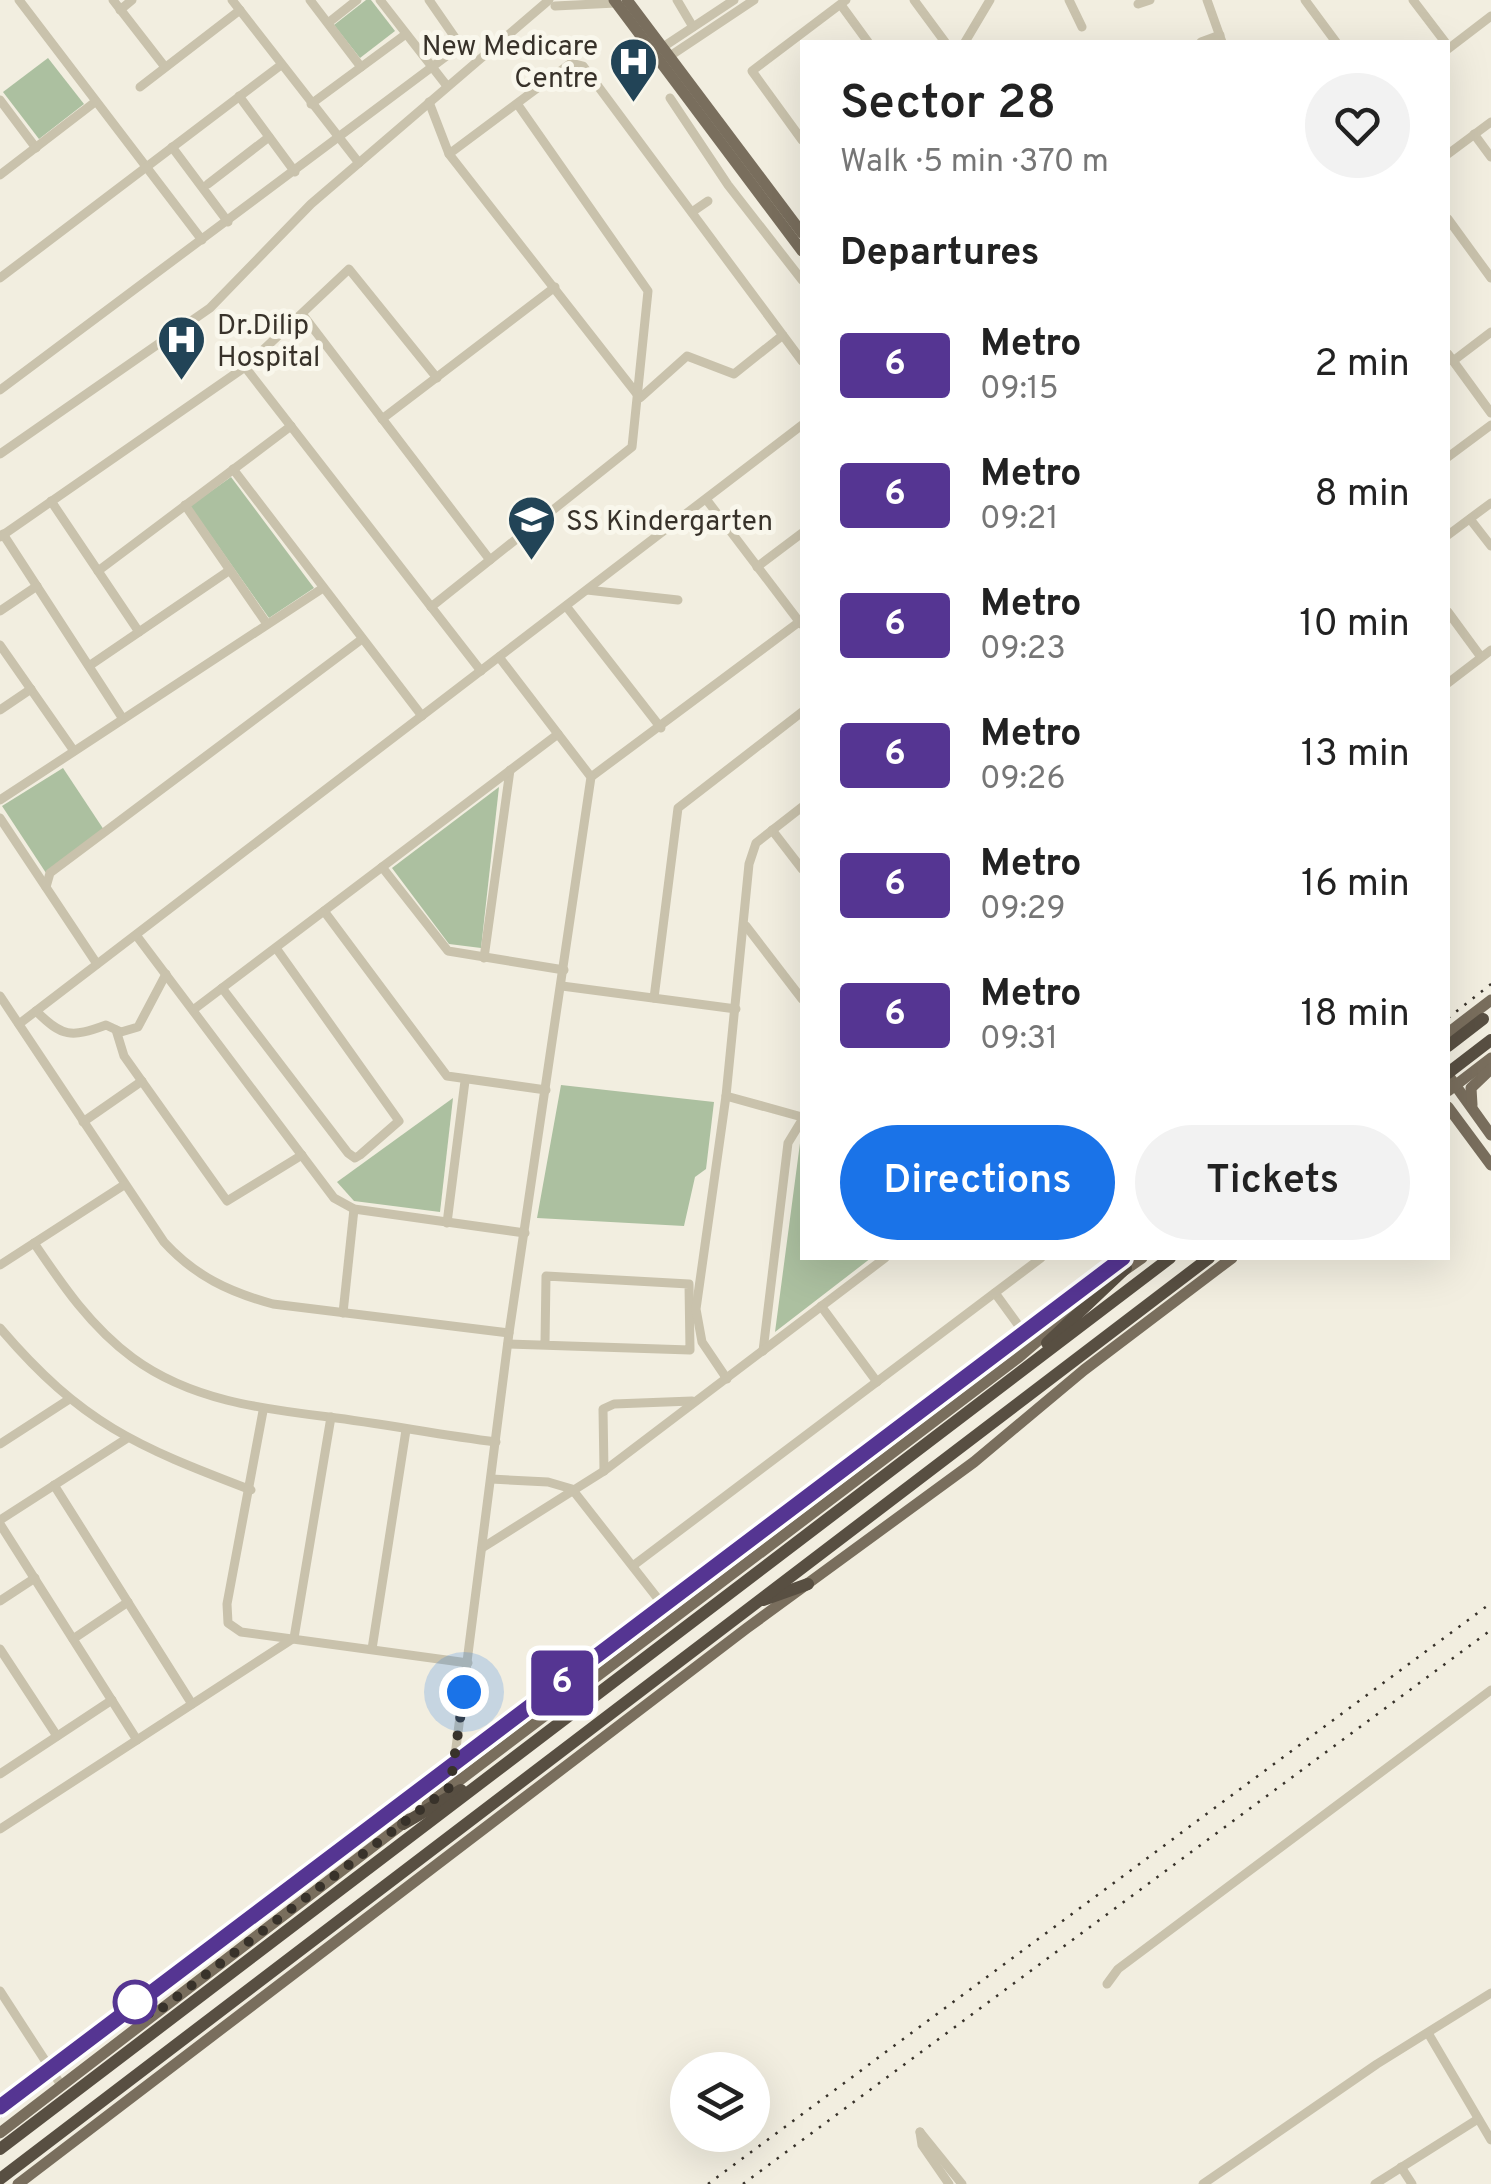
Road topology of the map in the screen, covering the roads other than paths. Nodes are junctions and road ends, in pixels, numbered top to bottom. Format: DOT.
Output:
graph roads {
  1 [pos="19,0"];
  2 [pos="113,0"];
  3 [pos="132,0"];
  4 [pos="232,0"];
  5 [pos="310,0"];
  6 [pos="357,0"];
  7 [pos="380,0"];
  8 [pos="429,0"];
  9 [pos="676,0"];
  10 [pos="734,0"];
  11 [pos="754,0"];
  12 [pos="914,0"];
  13 [pos="990,0"];
  14 [pos="1069,0"];
  15 [pos="1150,0"];
  16 [pos="1207,0"];
  17 [pos="1305,0"];
  18 [pos="1413,0"];
  19 [pos="619,1"];
  20 [pos="556,2"];
  21 [pos="843,2"];
  22 [pos="1138,4"];
  23 [pos="120,10"];
  24 [pos="240,10"];
  25 [pos="1491,16"];
  26 [pos="328,22"];
  27 [pos="693,27"];
  28 [pos="1082,28"];
  29 [pos="406,34"];
  30 [pos="805,38"];
  31 [pos="1221,39"];
  32 [pos="867,40"];
  33 [pos="944,40"];
  34 [pos="965,40"];
  35 [pos="1330,40"];
  36 [pos="1443,40"];
  37 [pos="800,41"];
  38 [pos="1450,44"];
  39 [pos="664,53"];
  40 [pos="281,64"];
  41 [pos="166,67"];
  42 [pos="361,67"];
  43 [pos="433,67"];
  44 [pos="448,86"];
  45 [pos="140,88"];
  46 [pos="239,96"];
  47 [pos="670,98"];
  48 [pos="0,100"];
  49 [pos="96,102"];
  50 [pos="430,102"];
  51 [pos="311,104"];
  52 [pos="518,105"];
  53 [pos="1491,122"];
  54 [pos="1474,134"];
  55 [pos="270,137"];
  56 [pos="800,137"];
  57 [pos="339,140"];
  58 [pos="36,148"];
  59 [pos="172,148"];
  60 [pos="1450,152"];
  61 [pos="450,154"];
  62 [pos="1491,157"];
  63 [pos="358,164"];
  64 [pos="145,168"];
  65 [pos="295,172"];
  66 [pos="0,175"];
  67 [pos="208,184"];
  68 [pos="708,201"];
  69 [pos="692,212"];
  70 [pos="228,222"];
  71 [pos="1450,222"];
  72 [pos="800,230"];
  73 [pos="202,240"];
  74 [pos="800,249"];
  75 [pos="800,277"];
  76 [pos="0,278"];
  77 [pos="1491,278"];
  78 [pos="555,287"];
  79 [pos="302,315"];
  80 [pos="1491,332"];
  81 [pos="783,334"];
  82 [pos="800,358"];
  83 [pos="1450,358"];
  84 [pos="245,367"];
  85 [pos="436,378"];
  86 [pos="0,390"];
  87 [pos="640,398"];
  88 [pos="1491,413"];
  89 [pos="382,419"];
  90 [pos="1491,425"];
  91 [pos="291,426"];
  92 [pos="800,427"];
  93 [pos="0,454"];
  94 [pos="1450,456"];
  95 [pos="233,469"];
  96 [pos="706,499"];
  97 [pos="51,501"];
  98 [pos="1491,503"];
  99 [pos="185,505"];
  100 [pos="1470,518"];
  101 [pos="1450,534"];
  102 [pos="2,535"];
  103 [pos="800,535"];
  104 [pos="1491,546"];
  105 [pos="490,560"];
  106 [pos="757,567"];
  107 [pos="230,570"];
  108 [pos="98,571"];
  109 [pos="37,586"];
  110 [pos="323,588"];
  111 [pos="587,590"];
  112 [pos="678,600"];
  113 [pos="566,606"];
  114 [pos="431,607"];
  115 [pos="0,612"];
  116 [pos="1450,615"];
  117 [pos="800,623"];
  118 [pos="267,624"];
  119 [pos="800,625"];
  120 [pos="139,632"];
  121 [pos="362,638"];
  122 [pos="0,645"];
  123 [pos="1491,650"];
  124 [pos="500,657"];
  125 [pos="1482,657"];
  126 [pos="89,666"];
  127 [pos="481,671"];
  128 [pos="1450,681"];
  129 [pos="31,690"];
  130 [pos="0,710"];
  131 [pos="800,714"];
  132 [pos="422,716"];
  133 [pos="124,719"];
  134 [pos="660,728"];
  135 [pos="558,734"];
  136 [pos="74,751"];
  137 [pos="510,770"];
  138 [pos="590,777"];
  139 [pos="0,800"];
  140 [pos="800,808"];
  141 [pos="0,818"];
  142 [pos="772,830"];
  143 [pos="800,866"];
  144 [pos="382,867"];
  145 [pos="46,887"];
  146 [pos="324,911"];
  147 [pos="746,926"];
  148 [pos="136,935"];
  149 [pos="276,948"];
  150 [pos="484,958"];
  151 [pos="97,964"];
  152 [pos="564,970"];
  153 [pos="166,974"];
  154 [pos="562,986"];
  155 [pos="222,988"];
  156 [pos="800,995"];
  157 [pos="0,996"];
  158 [pos="654,998"];
  159 [pos="1491,1000"];
  160 [pos="736,1009"];
  161 [pos="193,1010"];
  162 [pos="36,1011"];
  163 [pos="1491,1013"];
  164 [pos="1469,1017"];
  165 [pos="19,1024"];
  166 [pos="116,1030"];
  167 [pos="1450,1031"];
  168 [pos="1491,1040"];
  169 [pos="1450,1044"];
  170 [pos="1491,1055"];
  171 [pos="1491,1069"];
  172 [pos="1450,1080"];
  173 [pos="1450,1080"];
  174 [pos="142,1081"];
  175 [pos="465,1081"];
  176 [pos="1450,1082"];
  177 [pos="546,1090"];
  178 [pos="726,1096"];
  179 [pos="1472,1110"];
  180 [pos="800,1118"];
  181 [pos="1454,1120"];
  182 [pos="83,1122"];
  183 [pos="800,1123"];
  184 [pos="1488,1131"];
  185 [pos="302,1155"];
  186 [pos="1491,1165"];
  187 [pos="124,1185"];
  188 [pos="354,1209"];
  189 [pos="448,1223"];
  190 [pos="524,1233"];
  191 [pos="34,1243"];
  192 [pos="882,1260"];
  193 [pos="1038,1260"];
  194 [pos="1139,1260"];
  195 [pos="1167,1260"];
  196 [pos="1207,1260"];
  197 [pos="1229,1260"];
  198 [pos="0,1265"];
  199 [pos="1126,1268"];
  200 [pos="995,1293"];
  201 [pos="821,1306"];
  202 [pos="343,1313"];
  203 [pos="0,1328"];
  204 [pos="509,1338"];
  205 [pos="11,1341"];
  206 [pos="545,1343"];
  207 [pos="1032,1344"];
  208 [pos="0,1348"];
  209 [pos="764,1351"];
  210 [pos="1018,1374"];
  211 [pos="728,1379"];
  212 [pos="877,1382"];
  213 [pos="68,1400"];
  214 [pos="695,1400"];
  215 [pos="264,1411"];
  216 [pos="330,1417"];
  217 [pos="0,1425"];
  218 [pos="406,1430"];
  219 [pos="126,1439"];
  220 [pos="4,1441"];
  221 [pos="496,1442"];
  222 [pos="604,1471"];
  223 [pos="491,1479"];
  224 [pos="54,1485"];
  225 [pos="251,1490"];
  226 [pos="572,1490"];
  227 [pos="0,1522"];
  228 [pos="482,1548"];
  229 [pos="634,1565"];
  230 [pos="35,1578"];
  231 [pos="808,1584"];
  232 [pos="0,1601"];
  233 [pos="128,1602"];
  234 [pos="752,1604"];
  235 [pos="673,1618"];
  236 [pos="73,1638"];
  237 [pos="294,1638"];
  238 [pos="372,1649"];
  239 [pos="0,1650"];
  240 [pos="468,1663"];
  241 [pos="1491,1690"];
  242 [pos="112,1700"];
  243 [pos="192,1704"];
  244 [pos="57,1736"];
  245 [pos="136,1740"];
  246 [pos="496,1772"];
  247 [pos="0,1773"];
  248 [pos="450,1787"];
  249 [pos="402,1824"];
  250 [pos="0,1829"];
  251 [pos="1107,1984"];
  252 [pos="0,1991"];
  253 [pos="1491,1994"];
  254 [pos="1428,2033"];
  255 [pos="61,2085"];
  256 [pos="1478,2119"];
  257 [pos="0,2133"];
  258 [pos="1491,2140"];
  259 [pos="0,2149"];
  260 [pos="1402,2167"];
  261 [pos="0,2178"];
  262 [pos="18,2184"];
  263 [pos="949,2184"];
  264 [pos="962,2184"];
  265 [pos="1202,2184"];
  266 [pos="1375,2184"];
  267 [pos="1412,2184"];
  1 -- 49 [label="street"];
  2 -- 23 [label="street"];
  3 -- 23 [label="street"];
  4 -- 24 [label="street"];
  5 -- 26 [label="street"];
  6 -- 26 [label="street"];
  7 -- 29 [label="street"];
  8 -- 43 [label="street"];
  9 -- 27 [label="street"];
  10 -- 27 [label="street"];
  11 -- 39 [label="street"];
  12 -- 33 [label="street"];
  13 -- 34 [label="street"];
  14 -- 28 [label="street"];
  15 -- 22 [label="street"];
  16 -- 31 [label="street"];
  17 -- 35 [label="street"];
  18 -- 36 [label="street"];
  19 -- 20 [label="street"];
  19 -- 39 [label="main road"];
  20 -- 44 [label="street"];
  21 -- 30 [label="street"];
  21 -- 32 [label="street"];
  23 -- 41 [label="street"];
  24 -- 40 [label="street"];
  24 -- 41 [label="street"];
  25 -- 38 [label="street"];
  26 -- 42 [label="street"];
  27 -- 39 [label="street"];
  29 -- 42 [label="street"];
  29 -- 43 [label="street"];
  37 -- 56 [label="street"];
  39 -- 72 [label="main road"];
  39 -- 74 [label="main road"];
  40 -- 46 [label="street"];
  40 -- 51 [label="street"];
  41 -- 45 [label="street"];
  42 -- 51 [label="street"];
  43 -- 44 [label="street"];
  43 -- 57 [label="street"];
  44 -- 50 [label="street"];
  46 -- 55 [label="street"];
  46 -- 59 [label="street"];
  47 -- 75 [label="street"];
  48 -- 58 [label="street"];
  49 -- 58 [label="street"];
  49 -- 64 [label="street"];
  50 -- 61 [label="street"];
  50 -- 63 [label="street"];
  51 -- 57 [label="street"];
  52 -- 61 [label="street"];
  52 -- 69 [label="street"];
  52 -- 87 [label="street"];
  53 -- 54 [label="street"];
  54 -- 60 [label="street"];
  54 -- 62 [label="street"];
  55 -- 65 [label="street"];
  55 -- 67 [label="street"];
  57 -- 63 [label="street"];
  57 -- 65 [label="street"];
  58 -- 66 [label="street"];
  59 -- 64 [label="street"];
  59 -- 70 [label="street"];
  61 -- 78 [label="street"];
  63 -- 93 [label="street"];
  64 -- 73 [label="street"];
  64 -- 76 [label="street"];
  65 -- 70 [label="street"];
  68 -- 69 [label="street"];
  69 -- 81 [label="street"];
  70 -- 73 [label="street"];
  71 -- 77 [label="street"];
  73 -- 86 [label="street"];
  78 -- 85 [label="street"];
  78 -- 87 [label="street"];
  79 -- 84 [label="street"];
  79 -- 85 [label="street"];
  79 -- 89 [label="street"];
  80 -- 83 [label="street"];
  81 -- 82 [label="street"];
  81 -- 87 [label="street"];
  83 -- 88 [label="street"];
  84 -- 91 [label="street"];
  84 -- 97 [label="street"];
  85 -- 89 [label="street"];
  87 -- 105 [label="street"];
  89 -- 105 [label="street"];
  90 -- 94 [label="street"];
  91 -- 95 [label="street"];
  91 -- 114 [label="street"];
  92 -- 96 [label="street"];
  95 -- 99 [label="street"];
  95 -- 110 [label="street"];
  96 -- 106 [label="street"];
  96 -- 111 [label="street"];
  97 -- 102 [label="street"];
  97 -- 108 [label="street"];
  98 -- 100 [label="street"];
  99 -- 107 [label="street"];
  99 -- 108 [label="street"];
  100 -- 101 [label="street"];
  100 -- 104 [label="street"];
  102 -- 109 [label="street"];
  103 -- 106 [label="street"];
  105 -- 114 [label="street"];
  106 -- 117 [label="street"];
  107 -- 118 [label="street"];
  107 -- 120 [label="street"];
  108 -- 120 [label="street"];
  109 -- 115 [label="street"];
  109 -- 126 [label="street"];
  110 -- 118 [label="street"];
  110 -- 121 [label="street"];
  111 -- 112 [label="street"];
  111 -- 113 [label="street"];
  113 -- 124 [label="street"];
  113 -- 134 [label="street"];
  114 -- 127 [label="street"];
  116 -- 125 [label="street"];
  118 -- 133 [label="street"];
  119 -- 134 [label="street"];
  120 -- 126 [label="street"];
  121 -- 132 [label="street"];
  121 -- 145 [label="street"];
  122 -- 129 [label="street"];
  123 -- 125 [label="street"];
  124 -- 127 [label="street"];
  124 -- 135 [label="street"];
  125 -- 128 [label="street"];
  126 -- 133 [label="street"];
  127 -- 132 [label="street"];
  129 -- 130 [label="street"];
  129 -- 136 [label="street"];
  131 -- 158 [label="street"];
  132 -- 148 [label="street"];
  133 -- 136 [label="street"];
  134 -- 138 [label="street"];
  135 -- 137 [label="street"];
  135 -- 138 [label="street"];
  136 -- 139 [label="street"];
  137 -- 144 [label="street"];
  137 -- 150 [label="street"];
  138 -- 152 [label="street"];
  140 -- 142 [label="street"];
  141 -- 145 [label="street"];
  142 -- 143 [label="street"];
  142 -- 147 [label="street"];
  144 -- 146 [label="street"];
  144 -- 150 [label="street"];
  145 -- 151 [label="street"];
  146 -- 149 [label="street"];
  146 -- 175 [label="street"];
  147 -- 156 [label="street"];
  147 -- 160 [label="street"];
  148 -- 151 [label="street"];
  148 -- 153 [label="street"];
  149 -- 155 [label="street"];
  149 -- 155 [label="street"];
  150 -- 152 [label="street"];
  151 -- 162 [label="street"];
  152 -- 154 [label="street"];
  153 -- 161 [label="street"];
  153 -- 166 [label="street"];
  154 -- 158 [label="street"];
  154 -- 177 [label="street"];
  155 -- 161 [label="street"];
  157 -- 165 [label="street"];
  158 -- 160 [label="street"];
  159 -- 164 [label="main road"];
  160 -- 178 [label="street"];
  161 -- 185 [label="street"];
  162 -- 165 [label="street"];
  162 -- 166 [label="street"];
  163 -- 169 [label="highway, bridge"];
  164 -- 167 [label="main road"];
  164 -- 170 [label="main road"];
  165 -- 182 [label="street"];
  166 -- 174 [label="street"];
  168 -- 173 [label="highway, bridge"];
  170 -- 172 [label="main road"];
  171 -- 179 [label="main road"];
  174 -- 182 [label="street"];
  174 -- 185 [label="street"];
  175 -- 177 [label="street"];
  175 -- 189 [label="street"];
  176 -- 179 [label="main road"];
  177 -- 190 [label="street"];
  178 -- 180 [label="street"];
  178 -- 211 [label="street"];
  179 -- 184 [label="main road"];
  181 -- 186 [label="main road"];
  182 -- 187 [label="street"];
  183 -- 209 [label="street"];
  185 -- 188 [label="street"];
  187 -- 191 [label="street"];
  187 -- 202 [label="street"];
  188 -- 189 [label="street"];
  188 -- 202 [label="street"];
  189 -- 190 [label="street"];
  190 -- 204 [label="street"];
  191 -- 198 [label="street"];
  191 -- 215 [label="street"];
  192 -- 201 [label="street"];
  193 -- 200 [label="street"];
  194 -- 199 [label="main road"];
  195 -- 210 [label="highway"];
  196 -- 234 [label="highway"];
  197 -- 231 [label="main road"];
  199 -- 207 [label="main road"];
  199 -- 210 [label="highway"];
  200 -- 207 [label="street"];
  200 -- 212 [label="street"];
  201 -- 209 [label="street"];
  201 -- 212 [label="street"];
  202 -- 204 [label="street"];
  203 -- 205 [label="street"];
  204 -- 206 [label="street"];
  204 -- 221 [label="street"];
  205 -- 208 [label="street"];
  205 -- 213 [label="street"];
  206 -- 206 [label="street"];
  207 -- 235 [label="main road"];
  209 -- 211 [label="street"];
  210 -- 246 [label="highway"];
  211 -- 214 [label="street"];
  212 -- 229 [label="street"];
  213 -- 219 [label="street"];
  213 -- 220 [label="street"];
  214 -- 222 [label="street"];
  214 -- 222 [label="street"];
  215 -- 216 [label="street"];
  215 -- 225 [label="street"];
  216 -- 218 [label="street"];
  216 -- 237 [label="street"];
  217 -- 220 [label="street"];
  218 -- 221 [label="street"];
  218 -- 238 [label="street"];
  219 -- 224 [label="street"];
  219 -- 225 [label="street"];
  221 -- 223 [label="street"];
  222 -- 226 [label="street"];
  223 -- 226 [label="street"];
  223 -- 228 [label="street"];
  224 -- 227 [label="street"];
  224 -- 233 [label="street"];
  225 -- 237 [label="street"];
  226 -- 228 [label="street"];
  226 -- 229 [label="street"];
  227 -- 230 [label="street"];
  228 -- 240 [label="street"];
  229 -- 235 [label="street"];
  230 -- 232 [label="street"];
  230 -- 236 [label="street"];
  231 -- 234 [label="highway"];
  231 -- 262 [label="main road"];
  233 -- 236 [label="street"];
  233 -- 243 [label="street"];
  234 -- 261 [label="highway"];
  235 -- 248 [label="main road"];
  236 -- 242 [label="street"];
  237 -- 238 [label="street"];
  237 -- 243 [label="street"];
  238 -- 240 [label="street"];
  239 -- 244 [label="street"];
  240 -- 248 [label="street"];
  241 -- 251 [label="street"];
  242 -- 244 [label="street"];
  242 -- 245 [label="street"];
  243 -- 245 [label="street"];
  244 -- 247 [label="street"];
  245 -- 250 [label="street"];
  246 -- 249 [label="highway"];
  246 -- 259 [label="highway"];
  248 -- 249 [label="main road"];
  249 -- 255 [label="main road"];
  252 -- 255 [label="street"];
  253 -- 254 [label="street"];
  254 -- 256 [label="street"];
  254 -- 265 [label="street"];
  255 -- 257 [label="main road"];
  256 -- 258 [label="street"];
  256 -- 260 [label="street"];
  260 -- 266 [label="street"];
  260 -- 267 [label="street"];
  263 -- 264 [label="street"];
}
